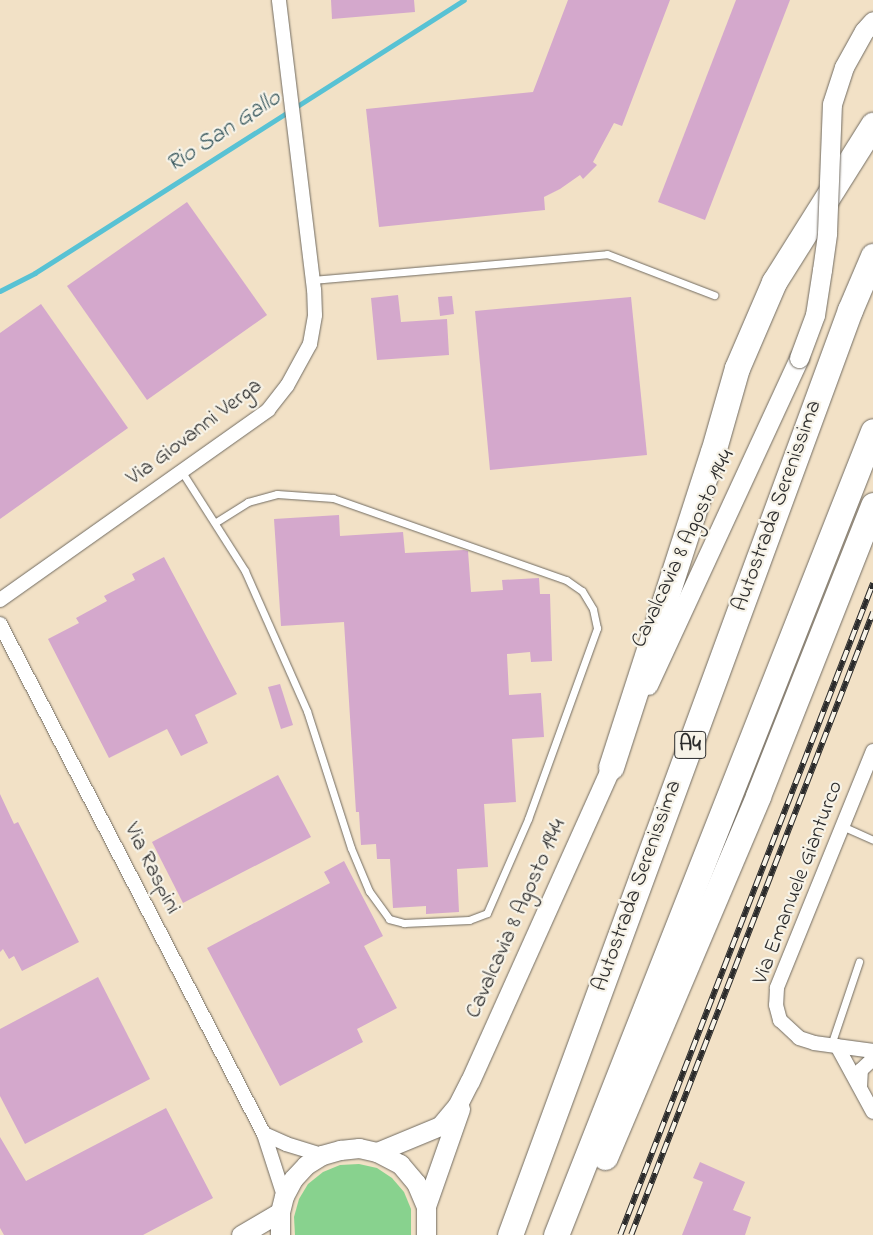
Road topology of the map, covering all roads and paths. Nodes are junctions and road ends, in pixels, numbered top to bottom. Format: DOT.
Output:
graph roads {
  1 [pos="279,0"];
  2 [pos="873,22"];
  3 [pos="873,125"];
  4 [pos="873,256"];
  5 [pos="312,280"];
  6 [pos="714,295"];
  7 [pos="873,431"];
  8 [pos="182,472"];
  9 [pos="873,505"];
  10 [pos="215,523"];
  11 [pos="0,600"];
  12 [pos="0,624"];
  13 [pos="873,751"];
  14 [pos="611,767"];
  15 [pos="842,826"];
  16 [pos="873,840"];
  17 [pos="860,962"];
  18 [pos="834,1046"];
  19 [pos="873,1051"];
  20 [pos="873,1059"];
  21 [pos="470,1081"];
  22 [pos="860,1087"];
  23 [pos="873,1112"];
  24 [pos="264,1134"];
  25 [pos="377,1152"];
  26 [pos="322,1155"];
  27 [pos="282,1204"];
  28 [pos="426,1206"];
  29 [pos="241,1235"];
  30 [pos="280,1235"];
  31 [pos="426,1235"];
  32 [pos="510,1235"];
  33 [pos="556,1235"];
  34 [pos="571,1235"];
  1 -- 5 [label="street, Via Giovanni Verga"];
  2 -- 14 [label="main road, Cavalcavia 8 Agosto 1944, bridge"];
  3 -- 14 [label="highway"];
  4 -- 32 [label="highway, Autostrada Serenissima / A4"];
  5 -- 6 [label="lane"];
  5 -- 8 [label="street, Via Giovanni Verga"];
  7 -- 33 [label="highway, A4"];
  8 -- 10 [label="lane"];
  8 -- 11 [label="street, Via Giovanni Verga"];
  9 -- 34 [label="highway"];
  10 -- 10 [label="lane"];
  12 -- 24 [label="street, Via Raspini"];
  13 -- 15 [label="street, Via Emanuele Gianturco"];
  14 -- 21 [label="main road, Cavalcavia 8 Agosto 1944"];
  15 -- 16 [label="lane"];
  15 -- 18 [label="street, Via Emanuele Gianturco"];
  17 -- 18 [label="lane"];
  18 -- 19 [label="street, Via Emanuele Gianturco"];
  18 -- 22 [label="street"];
  20 -- 22 [label="street"];
  21 -- 25 [label="main road, Cavalcavia 8 Agosto 1944"];
  21 -- 28 [label="main road, Cavalcavia 8 Agosto 1944"];
  22 -- 23 [label="street"];
  24 -- 26 [label="street"];
  24 -- 27 [label="street, Via Raspini"];
  25 -- 26 [label="main road"];
  25 -- 28 [label="main road"];
  26 -- 27 [label="main road"];
  27 -- 29 [label="main road"];
  27 -- 30 [label="main road"];
  28 -- 31 [label="main road"];
}
